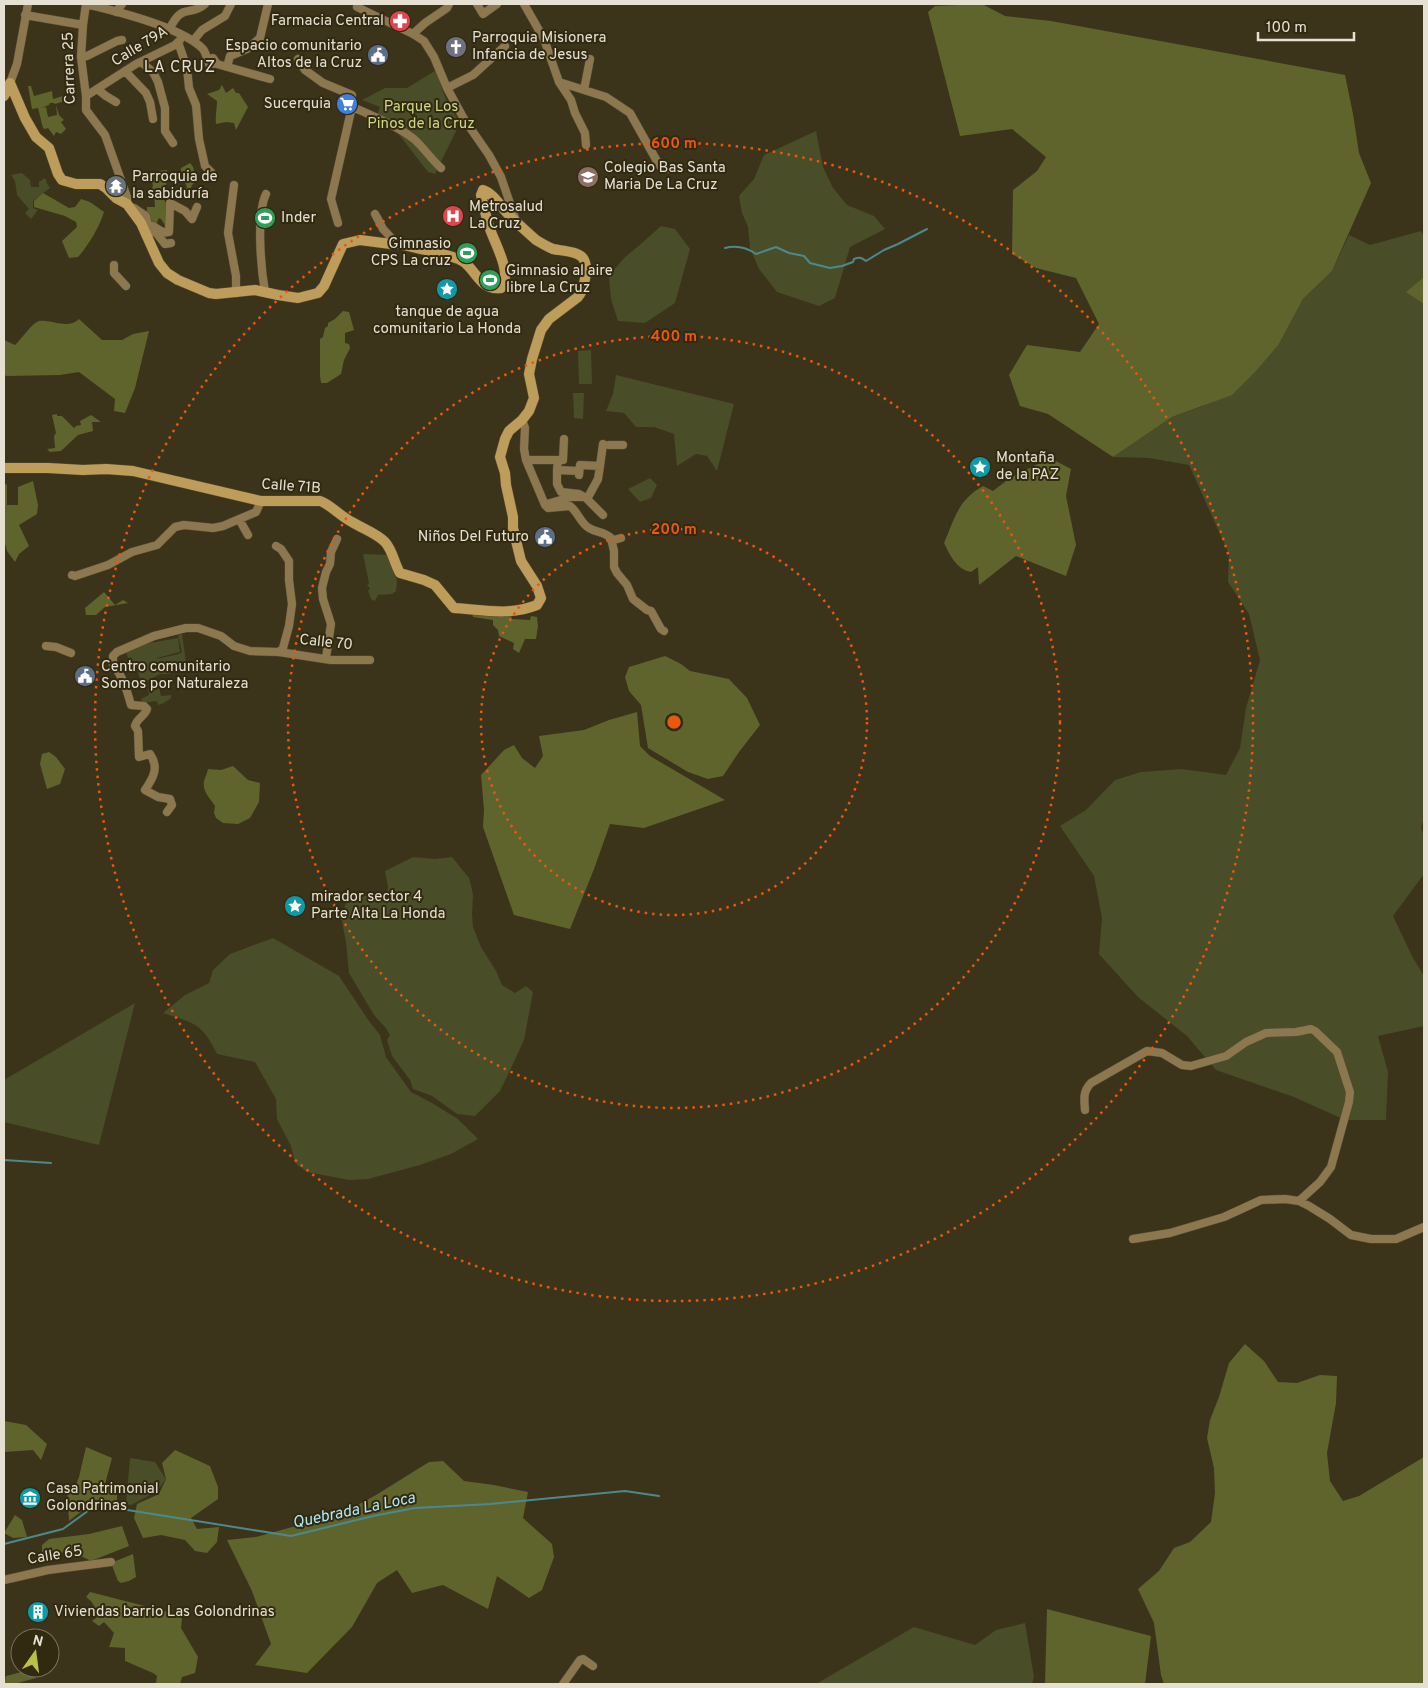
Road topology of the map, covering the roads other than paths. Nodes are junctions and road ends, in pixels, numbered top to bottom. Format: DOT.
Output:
graph roads {
  1 [pos="28,4"];
  2 [pos="86,4"];
  3 [pos="122,4"];
  4 [pos="205,4"];
  5 [pos="230,4"];
  6 [pos="268,4"];
  7 [pos="449,4"];
  8 [pos="477,4"];
  9 [pos="497,4"];
  10 [pos="524,4"];
  11 [pos="359,5"];
  12 [pos="116,12"];
  13 [pos="25,15"];
  14 [pos="83,25"];
  15 [pos="169,30"];
  16 [pos="413,34"];
  17 [pos="180,39"];
  18 [pos="122,40"];
  19 [pos="193,41"];
  20 [pos="506,46"];
  21 [pos="219,50"];
  22 [pos="81,56"];
  23 [pos="213,58"];
  24 [pos="298,59"];
  25 [pos="590,59"];
  26 [pos="141,62"];
  27 [pos="227,67"];
  28 [pos="125,70"];
  29 [pos="270,78"];
  30 [pos="559,82"];
  31 [pos="10,83"];
  32 [pos="447,88"];
  33 [pos="97,89"];
  34 [pos="584,90"];
  35 [pos="4,96"];
  36 [pos="86,96"];
  37 [pos="116,102"];
  38 [pos="351,111"];
  39 [pos="153,118"];
  40 [pos="173,143"];
  41 [pos="586,145"];
  42 [pos="441,168"];
  43 [pos="668,169"];
  44 [pos="211,172"];
  45 [pos="234,185"];
  46 [pos="266,194"];
  47 [pos="130,206"];
  48 [pos="197,207"];
  49 [pos="378,219"];
  50 [pos="516,221"];
  51 [pos="338,223"];
  52 [pos="151,231"];
  53 [pos="171,243"];
  54 [pos="396,243"];
  55 [pos="114,266"];
  56 [pos="126,286"];
  57 [pos="236,292"];
  58 [pos="265,292"];
  59 [pos="522,420"];
  60 [pos="564,439"];
  61 [pos="622,445"];
  62 [pos="526,460"];
  63 [pos="558,460"];
  64 [pos="600,466"];
  65 [pos="4,468"];
  66 [pos="557,470"];
  67 [pos="585,498"];
  68 [pos="261,501"];
  69 [pos="545,505"];
  70 [pos="603,515"];
  71 [pos="239,519"];
  72 [pos="248,535"];
  73 [pos="611,538"];
  74 [pos="621,538"];
  75 [pos="337,539"];
  76 [pos="276,546"];
  77 [pos="72,576"];
  78 [pos="664,631"];
  79 [pos="46,646"];
  80 [pos="279,652"];
  81 [pos="71,653"];
  82 [pos="326,658"];
  83 [pos="370,660"];
  84 [pos="167,812"];
  85 [pos="1085,1110"];
  86 [pos="1299,1201"];
  87 [pos="1424,1227"];
  88 [pos="1133,1239"];
  89 [pos="111,1562"];
  90 [pos="4,1580"];
  91 [pos="593,1666"];
  92 [pos="563,1684"];
  1 -- 13 [label="street"];
  2 -- 12 [label="street"];
  2 -- 14 [label="street, Carrera 25"];
  3 -- 12 [label="street"];
  4 -- 15 [label="street"];
  5 -- 19 [label="street"];
  6 -- 27 [label="street"];
  7 -- 16 [label="street"];
  8 -- 9 [label="street"];
  10 -- 30 [label="street"];
  11 -- 16 [label="street"];
  12 -- 15 [label="street"];
  13 -- 14 [label="street"];
  13 -- 31 [label="street"];
  14 -- 22 [label="street, Carrera 25"];
  15 -- 17 [label="street"];
  16 -- 32 [label="street"];
  17 -- 19 [label="street"];
  17 -- 26 [label="street, Calle 79A"];
  17 -- 44 [label="street"];
  18 -- 22 [label="street"];
  19 -- 23 [label="street"];
  20 -- 32 [label="street"];
  21 -- 23 [label="street"];
  22 -- 36 [label="street, Carrera 25"];
  23 -- 27 [label="street"];
  24 -- 38 [label="street"];
  25 -- 34 [label="street"];
  26 -- 28 [label="street, Calle 79A"];
  26 -- 40 [label="street"];
  27 -- 29 [label="street"];
  28 -- 33 [label="street, Calle 79A"];
  28 -- 39 [label="street"];
  30 -- 34 [label="street"];
  30 -- 41 [label="street"];
  31 -- 35 [label="street"];
  31 -- 47 [label="street"];
  32 -- 50 [label="street"];
  33 -- 36 [label="street, Calle 79A"];
  33 -- 37 [label="street"];
  34 -- 43 [label="street"];
  36 -- 47 [label="street, Carrera 25"];
  38 -- 42 [label="street"];
  38 -- 51 [label="street"];
  45 -- 57 [label="street"];
  46 -- 58 [label="street"];
  47 -- 52 [label="street, Carrera 25"];
  48 -- 52 [label="street"];
  49 -- 54 [label="street"];
  50 -- 54 [label="street"];
  50 -- 59 [label="street"];
  52 -- 53 [label="street"];
  52 -- 57 [label="street, Carrera 25"];
  54 -- 58 [label="street"];
  55 -- 56 [label="street"];
  57 -- 58 [label="street"];
  59 -- 62 [label="street"];
  59 -- 68 [label="street, Calle 71B"];
  60 -- 63 [label="street"];
  61 -- 64 [label="street"];
  62 -- 63 [label="street"];
  62 -- 69 [label="street"];
  63 -- 66 [label="street"];
  64 -- 66 [label="street"];
  64 -- 67 [label="street"];
  65 -- 68 [label="street, Calle 71B"];
  66 -- 67 [label="street"];
  67 -- 69 [label="street"];
  67 -- 70 [label="street"];
  68 -- 71 [label="street"];
  69 -- 73 [label="street"];
  71 -- 72 [label="street"];
  71 -- 77 [label="street"];
  73 -- 74 [label="street"];
  73 -- 78 [label="street"];
  75 -- 82 [label="street"];
  76 -- 80 [label="street"];
  79 -- 81 [label="street"];
  80 -- 82 [label="street, Calle 70"];
  80 -- 84 [label="street, Calle 70"];
  82 -- 83 [label="street, Calle 70"];
  85 -- 86 [label="street"];
  86 -- 87 [label="street"];
  86 -- 88 [label="street"];
  89 -- 90 [label="street, Calle 65"];
  91 -- 92 [label="street"];
}
